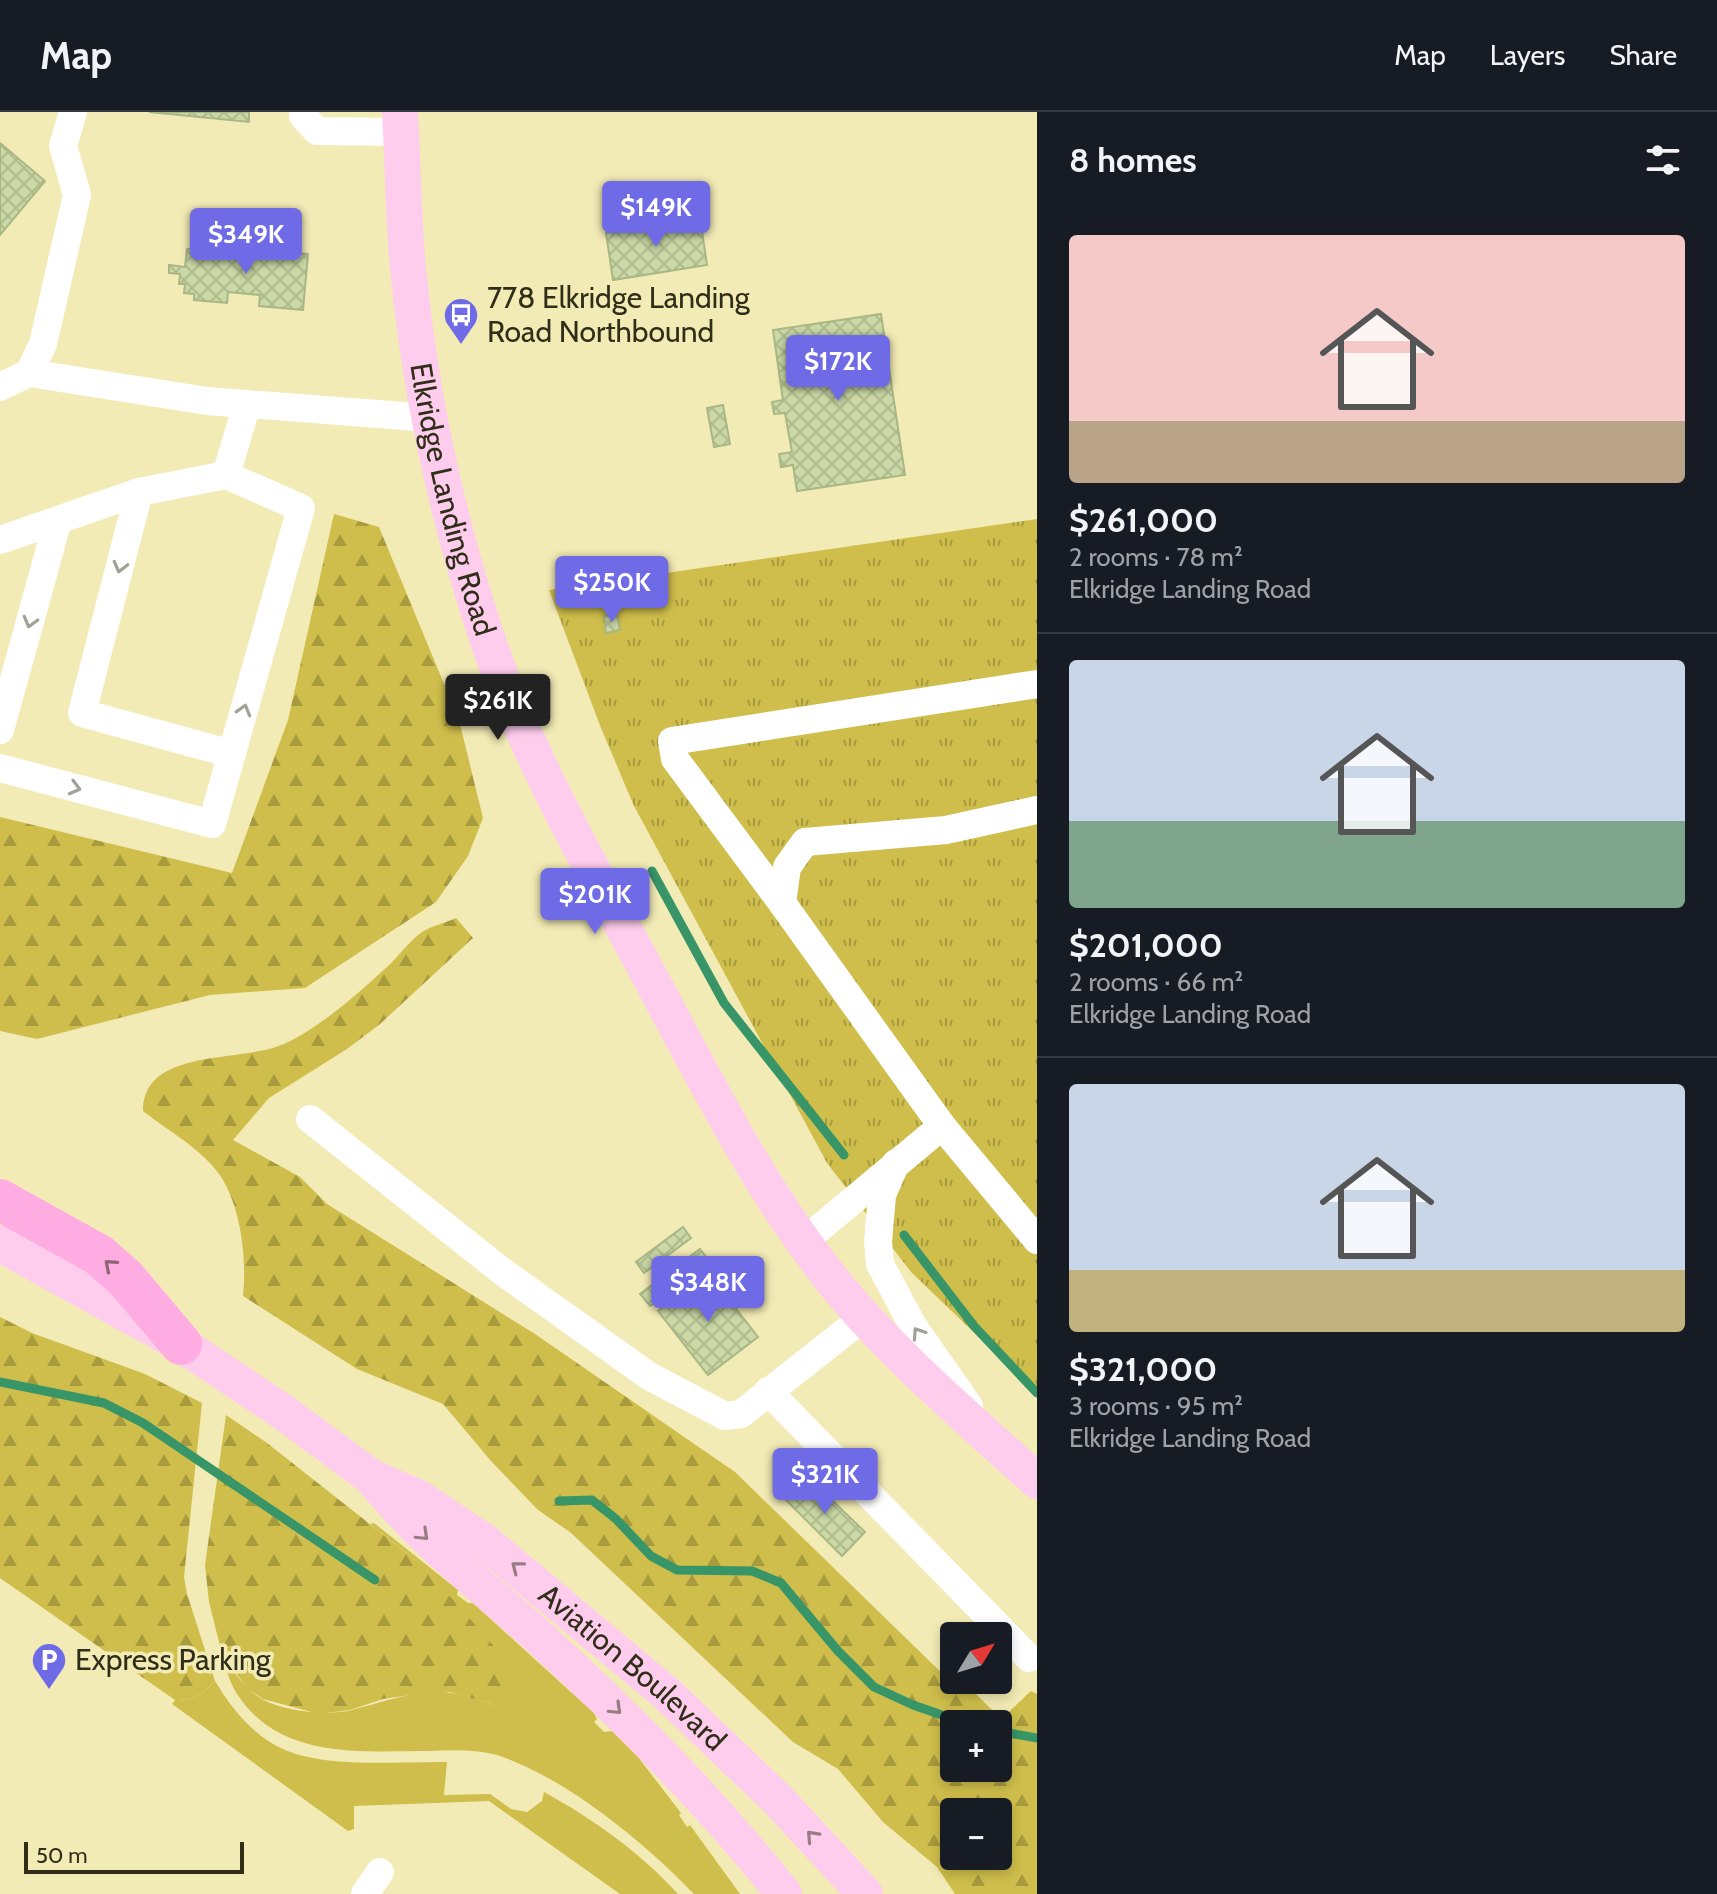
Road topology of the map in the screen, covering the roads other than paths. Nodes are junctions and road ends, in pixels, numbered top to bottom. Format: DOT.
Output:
graph roads {
  1 [pos="73,112"];
  2 [pos="303,112"];
  3 [pos="401,122"];
  4 [pos="29,373"];
  5 [pos="0,387"];
  6 [pos="247,404"];
  7 [pos="430,418"];
  8 [pos="226,475"];
  9 [pos="139,492"];
  10 [pos="58,520"];
  11 [pos="0,540"];
  12 [pos="1037,684"];
  13 [pos="0,730"];
  14 [pos="232,754"];
  15 [pos="0,768"];
  16 [pos="1037,810"];
  17 [pos="782,903"];
  18 [pos="310,1119"];
  19 [pos="942,1126"];
  20 [pos="896,1163"];
  21 [pos="0,1200"];
  22 [pos="1037,1240"];
  23 [pos="803,1242"];
  24 [pos="0,1244"];
  25 [pos="864,1317"];
  26 [pos="181,1344"];
  27 [pos="768,1391"];
  28 [pos="995,1443"];
  29 [pos="371,1477"];
  30 [pos="1037,1481"];
  31 [pos="1029,1658"];
  32 [pos="784,1894"];
  33 [pos="865,1894"];
  1 -- 4 [label="lane"];
  2 -- 3 [label="lane"];
  3 -- 7 [label="main road, Elkridge Landing Road"];
  4 -- 5 [label="lane"];
  4 -- 6 [label="lane"];
  6 -- 7 [label="lane"];
  6 -- 8 [label="lane"];
  7 -- 23 [label="main road, Elkridge Landing Road"];
  8 -- 9 [label="lane"];
  14 -- 8 [label="lane, one-way"];
  9 -- 10 [label="lane"];
  9 -- 14 [label="lane, one-way"];
  10 -- 11 [label="lane"];
  10 -- 13 [label="lane, one-way"];
  12 -- 17 [label="lane"];
  15 -- 14 [label="lane, one-way"];
  16 -- 17 [label="lane"];
  17 -- 19 [label="lane"];
  18 -- 27 [label="lane"];
  19 -- 20 [label="lane"];
  19 -- 22 [label="lane"];
  20 -- 23 [label="lane"];
  28 -- 20 [label="lane, one-way"];
  26 -- 21 [label="highway, one-way"];
  23 -- 25 [label="main road, Elkridge Landing Road"];
  24 -- 26 [label="main road, Aviation Boulevard"];
  25 -- 27 [label="lane"];
  25 -- 28 [label="main road, Elkridge Landing Road"];
  26 -- 29 [label="main road, Aviation Boulevard"];
  27 -- 31 [label="lane"];
  28 -- 30 [label="main road, Elkridge Landing Road"];
  29 -- 32 [label="main road, Aviation Boulevard, one-way"];
  33 -- 29 [label="main road, Aviation Boulevard, one-way"];
}
